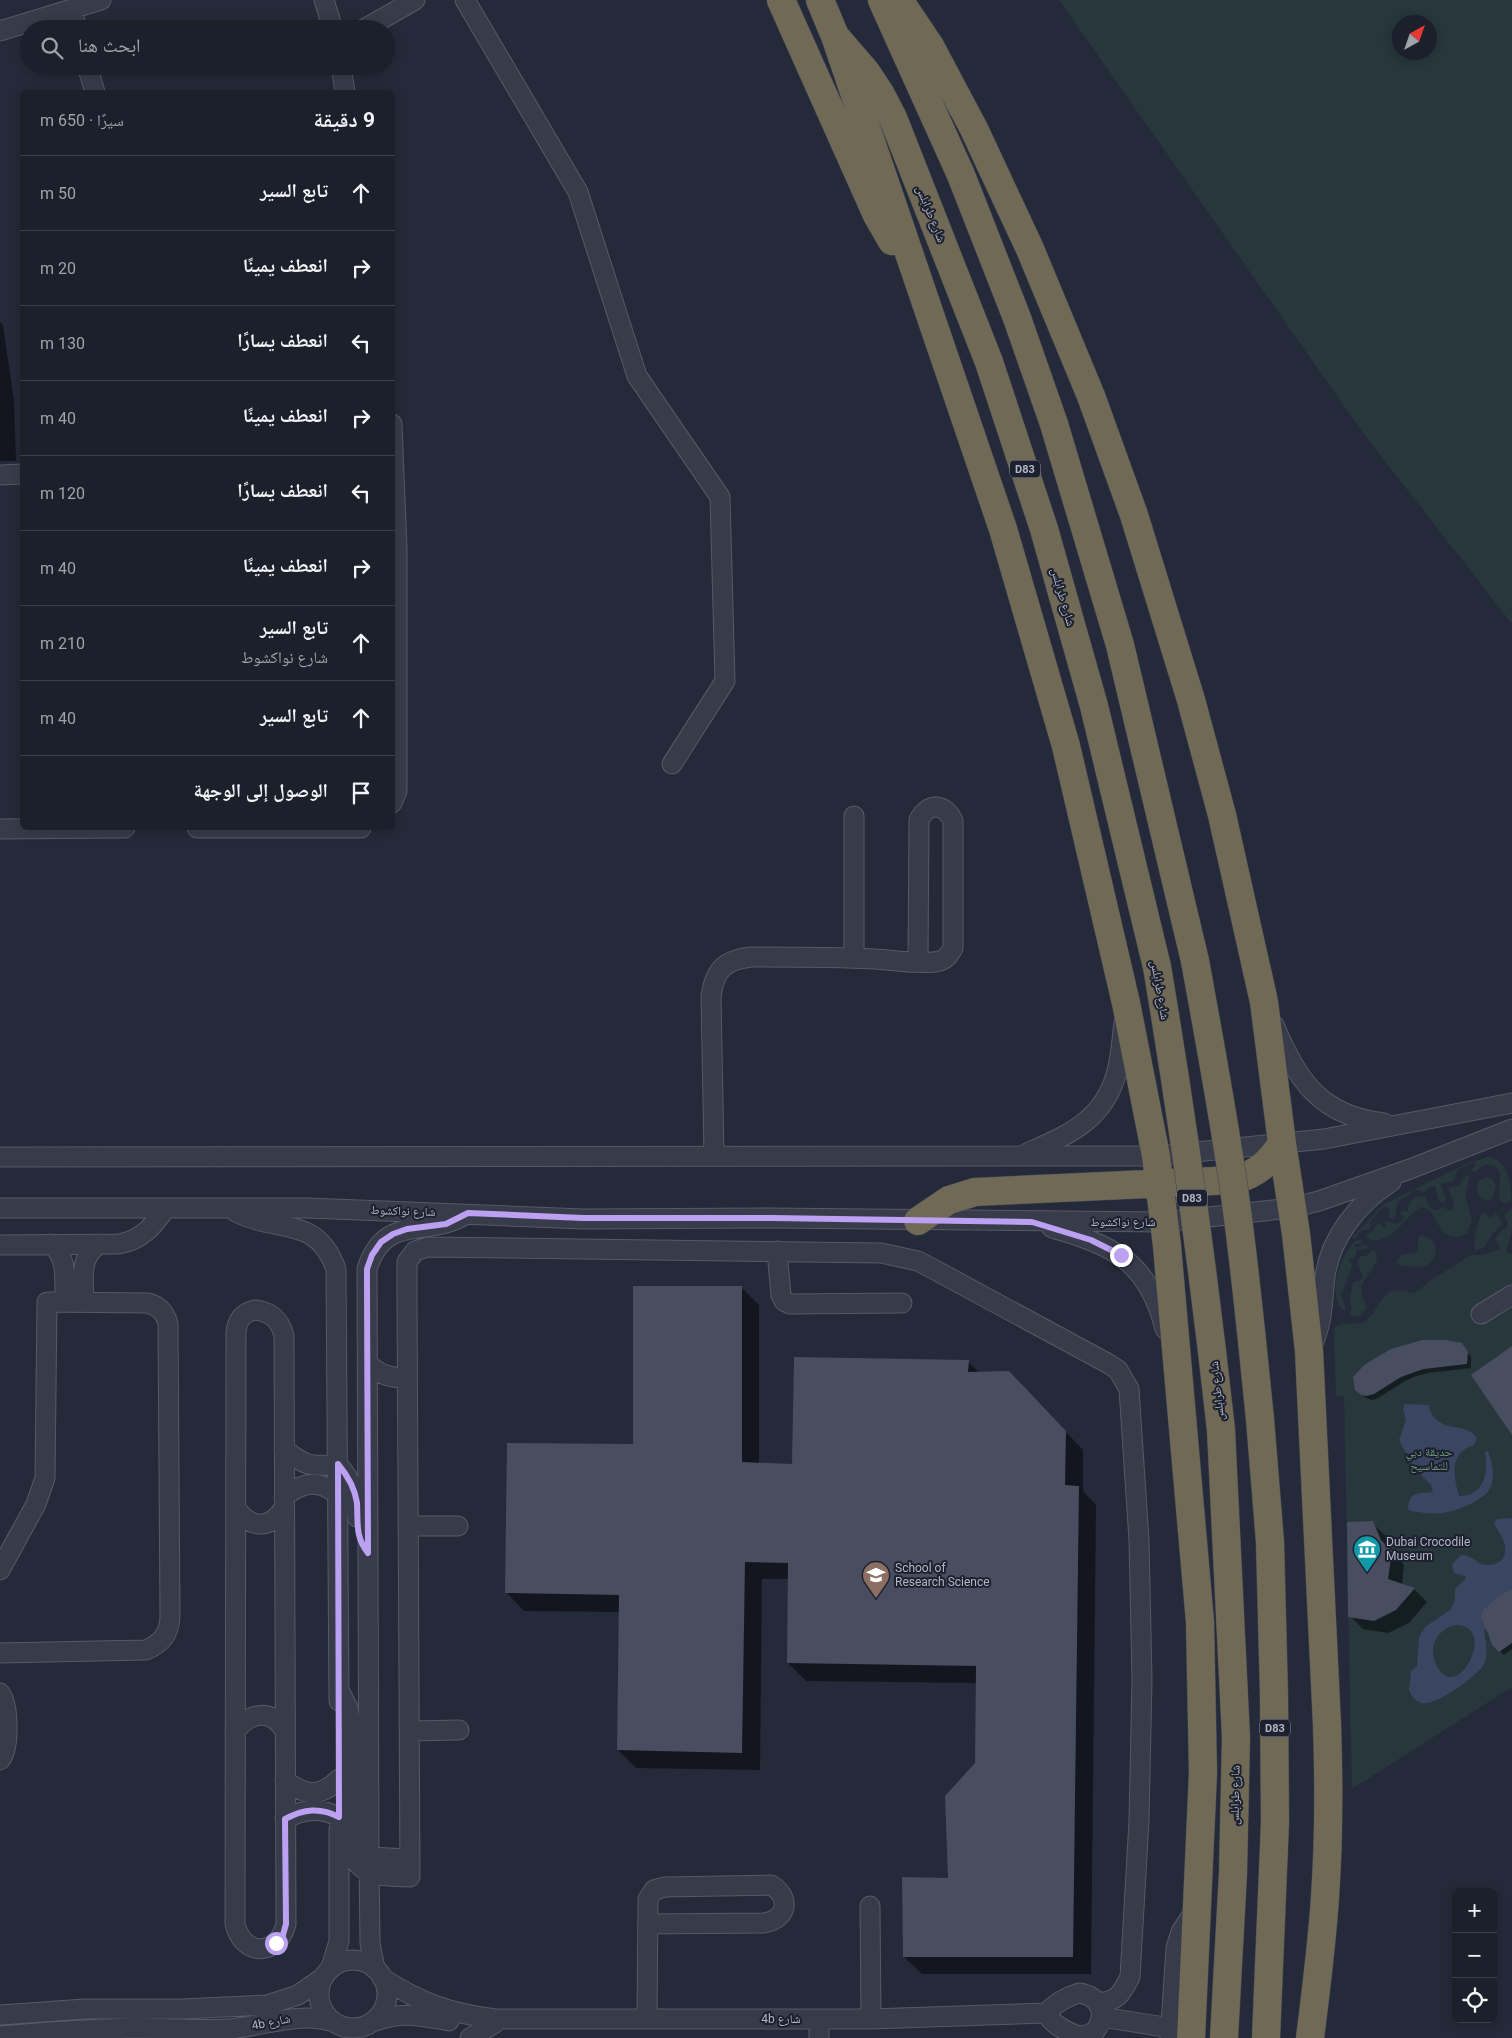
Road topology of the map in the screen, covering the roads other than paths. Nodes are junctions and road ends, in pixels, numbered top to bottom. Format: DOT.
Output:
graph roads {
  1 [pos="101,0"];
  2 [pos="324,0"];
  3 [pos="415,0"];
  4 [pos="465,0"];
  5 [pos="781,0"];
  6 [pos="820,0"];
  7 [pos="882,0"];
  8 [pos="899,0"];
  9 [pos="72,9"];
  10 [pos="36,20"];
  11 [pos="75,20"];
  12 [pos="330,20"];
  13 [pos="380,20"];
  14 [pos="20,25"];
  15 [pos="0,31"];
  16 [pos="835,36"];
  17 [pos="90,75"];
  18 [pos="342,75"];
  19 [pos="94,90"];
  20 [pos="345,90"];
  21 [pos="915,268"];
  22 [pos="395,472"];
  23 [pos="20,474"];
  24 [pos="0,475"];
  25 [pos="672,764"];
  26 [pos="395,794"];
  27 [pos="854,816"];
  28 [pos="0,829"];
  29 [pos="20,829"];
  30 [pos="854,958"];
  31 [pos="918,961"];
  32 [pos="1264,1002"];
  33 [pos="1126,1003"];
  34 [pos="1512,1103"];
  35 [pos="1403,1125"];
  36 [pos="1510,1134"];
  37 [pos="1282,1143"];
  38 [pos="714,1155"];
  39 [pos="1022,1156"];
  40 [pos="1156,1156"];
  41 [pos="0,1157"];
  42 [pos="1410,1169"];
  43 [pos="1159,1185"];
  44 [pos="0,1208"];
  45 [pos="166,1208"];
  46 [pos="228,1208"];
  47 [pos="1291,1208"];
  48 [pos="468,1213"];
  49 [pos="918,1220"];
  50 [pos="1032,1222"];
  51 [pos="1163,1222"];
  52 [pos="51,1244"];
  53 [pos="100,1244"];
  54 [pos="0,1246"];
  55 [pos="778,1251"];
  56 [pos="65,1302"];
  57 [pos="84,1302"];
  58 [pos="902,1303"];
  59 [pos="1509,1303"];
  60 [pos="1481,1314"];
  61 [pos="1309,1351"];
  62 [pos="367,1363"];
  63 [pos="1178,1376"];
  64 [pos="398,1378"];
  65 [pos="367,1396"];
  66 [pos="284,1449"];
  67 [pos="338,1464"];
  68 [pos="338,1495"];
  69 [pos="284,1502"];
  70 [pos="236,1508"];
  71 [pos="408,1526"];
  72 [pos="458,1526"];
  73 [pos="368,1553"];
  74 [pos="0,1570"];
  75 [pos="0,1653"];
  76 [pos="338,1690"];
  77 [pos="0,1693"];
  78 [pos="459,1730"];
  79 [pos="410,1731"];
  80 [pos="236,1732"];
  81 [pos="285,1732"];
  82 [pos="0,1760"];
  83 [pos="339,1779"];
  84 [pos="285,1780"];
  85 [pos="339,1817"];
  86 [pos="285,1819"];
  87 [pos="369,1865"];
  88 [pos="870,1906"];
  89 [pos="648,1924"];
  90 [pos="328,1972"];
  91 [pos="379,1973"];
  92 [pos="1101,2010"];
  93 [pos="1047,2013"];
  94 [pos="0,2015"];
  95 [pos="515,2019"];
  96 [pos="647,2019"];
  97 [pos="819,2019"];
  98 [pos="871,2019"];
  99 [pos="331,2021"];
  100 [pos="375,2021"];
  101 [pos="495,2023"];
  102 [pos="209,2034"];
  103 [pos="1177,2035"];
  104 [pos="0,2036"];
  105 [pos="470,2038"];
  106 [pos="819,2038"];
  107 [pos="1224,2038"];
  108 [pos="1266,2038"];
  109 [pos="1310,2038"];
  1 -- 9 [label="street"];
  2 -- 12 [label="street"];
  3 -- 13 [label="street"];
  4 -- 25 [label="street"];
  5 -- 21 [label="highway"];
  6 -- 16 [label="highway, شارع طرابلس / D83"];
  7 -- 108 [label="highway, D83, bridge"];
  8 -- 32 [label="highway"];
  9 -- 10 [label="street"];
  9 -- 11 [label="street"];
  14 -- 15 [label="street"];
  16 -- 21 [label="highway"];
  16 -- 107 [label="highway, شارع طرابلس / D83, bridge"];
  17 -- 19 [label="street"];
  18 -- 20 [label="street"];
  21 -- 33 [label="highway"];
  22 -- 26 [label="street"];
  23 -- 24 [label="street"];
  27 -- 30 [label="street"];
  28 -- 29 [label="street"];
  30 -- 31 [label="street"];
  30 -- 38 [label="street"];
  31 -- 31 [label="street"];
  32 -- 35 [label="street"];
  32 -- 37 [label="highway"];
  33 -- 39 [label="street"];
  33 -- 40 [label="highway"];
  34 -- 35 [label="street"];
  35 -- 37 [label="street"];
  36 -- 42 [label="street, شارع نواكشوط"];
  37 -- 40 [label="street"];
  37 -- 43 [label="highway"];
  37 -- 47 [label="highway"];
  38 -- 39 [label="street"];
  38 -- 41 [label="street"];
  39 -- 40 [label="street"];
  40 -- 43 [label="highway"];
  42 -- 47 [label="street, شارع نواكشوط"];
  42 -- 61 [label="street"];
  43 -- 49 [label="highway"];
  43 -- 51 [label="highway"];
  44 -- 45 [label="street, شارع نواكشوط"];
  45 -- 46 [label="street, شارع نواكشوط"];
  45 -- 53 [label="street"];
  46 -- 48 [label="street, شارع نواكشوط"];
  46 -- 67 [label="street"];
  47 -- 51 [label="street, شارع نواكشوط"];
  47 -- 61 [label="highway"];
  48 -- 49 [label="street, شارع نواكشوط"];
  48 -- 62 [label="street"];
  49 -- 50 [label="street, شارع نواكشوط"];
  50 -- 51 [label="street, شارع نواكشوط"];
  50 -- 63 [label="street"];
  51 -- 63 [label="highway"];
  52 -- 53 [label="street"];
  52 -- 54 [label="street"];
  52 -- 56 [label="street"];
  53 -- 57 [label="street"];
  55 -- 58 [label="street"];
  55 -- 64 [label="street"];
  55 -- 92 [label="street"];
  56 -- 57 [label="street"];
  56 -- 74 [label="street"];
  57 -- 75 [label="street"];
  59 -- 60 [label="street"];
  61 -- 109 [label="highway"];
  62 -- 64 [label="street"];
  62 -- 65 [label="street"];
  63 -- 103 [label="highway"];
  64 -- 65 [label="street"];
  64 -- 71 [label="street"];
  65 -- 73 [label="street"];
  66 -- 67 [label="street"];
  66 -- 69 [label="street"];
  66 -- 70 [label="street"];
  67 -- 68 [label="street"];
  67 -- 73 [label="street"];
  68 -- 69 [label="street"];
  68 -- 76 [label="street"];
  69 -- 70 [label="street"];
  69 -- 81 [label="street"];
  70 -- 80 [label="street"];
  71 -- 72 [label="street"];
  71 -- 79 [label="street"];
  73 -- 87 [label="street"];
  76 -- 83 [label="street"];
  76 -- 87 [label="street"];
  77 -- 82 [label="street"];
  78 -- 79 [label="street"];
  79 -- 87 [label="street"];
  80 -- 81 [label="street"];
  80 -- 86 [label="street"];
  81 -- 84 [label="street"];
  83 -- 84 [label="street"];
  83 -- 85 [label="street"];
  84 -- 86 [label="street"];
  85 -- 86 [label="street"];
  85 -- 90 [label="street"];
  87 -- 91 [label="street"];
  88 -- 98 [label="street"];
  89 -- 89 [label="street"];
  89 -- 96 [label="street"];
  90 -- 91 [label="street, 4b شارع"];
  90 -- 94 [label="street, 4b شارع"];
  90 -- 99 [label="street"];
  91 -- 95 [label="street, 4b شارع"];
  91 -- 100 [label="street"];
  92 -- 93 [label="street"];
  92 -- 93 [label="street"];
  92 -- 103 [label="street"];
  93 -- 98 [label="street, 4b شارع"];
  95 -- 96 [label="street, 4b شارع"];
  95 -- 101 [label="street, 4b شارع"];
  96 -- 97 [label="street, 4b شارع"];
  97 -- 98 [label="street, 4b شارع"];
  97 -- 106 [label="street"];
  99 -- 100 [label="street, 4b شارع"];
  99 -- 102 [label="street, 4b شارع"];
  100 -- 101 [label="street, 4b شارع"];
  101 -- 105 [label="street"];
  102 -- 104 [label="street, 4b شارع"];
}
